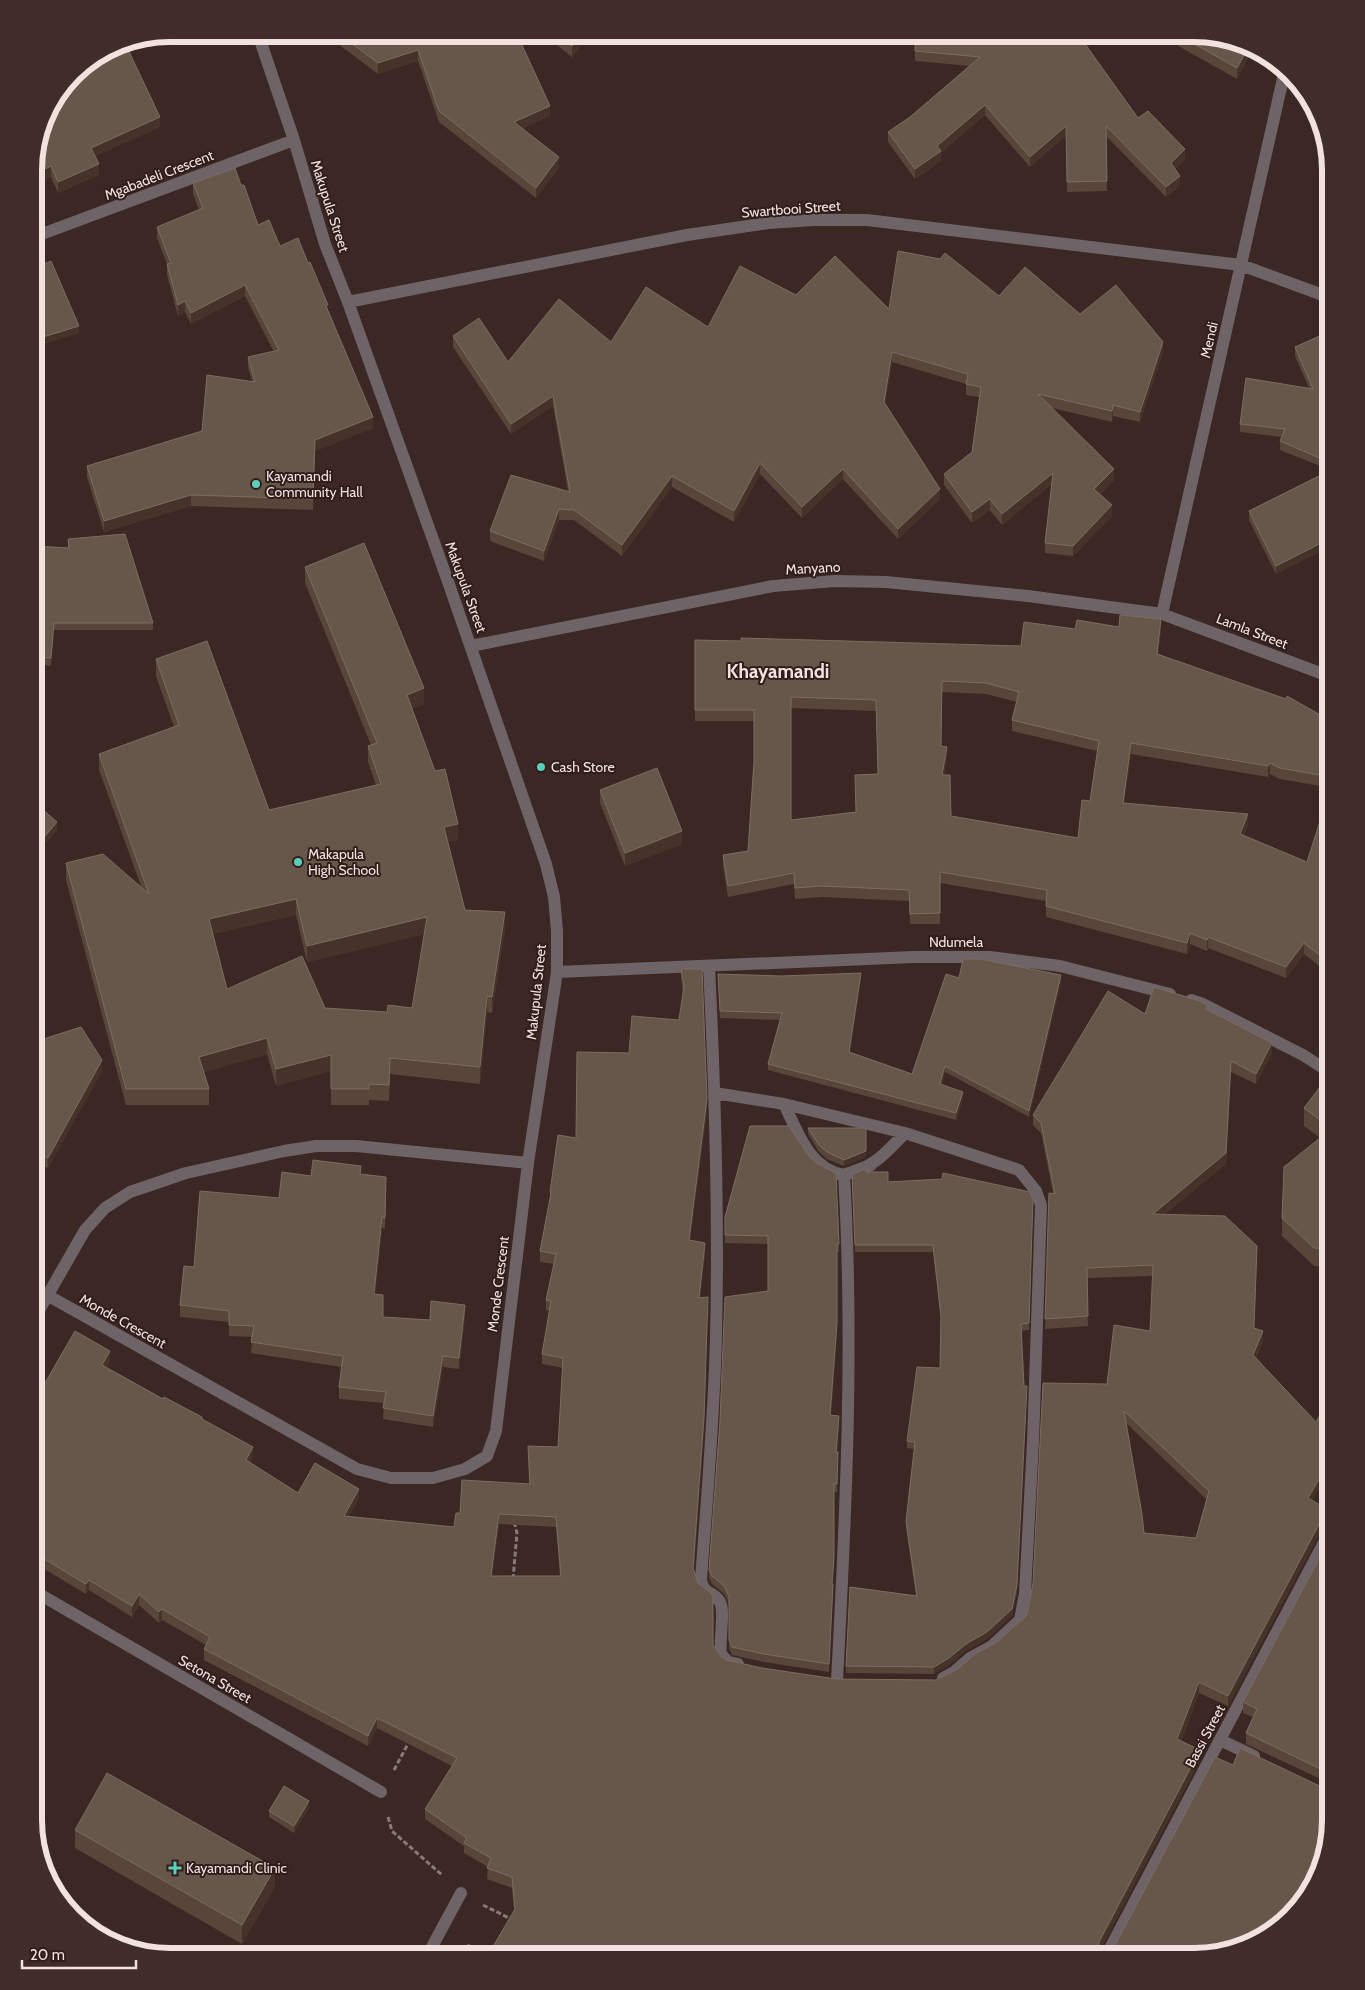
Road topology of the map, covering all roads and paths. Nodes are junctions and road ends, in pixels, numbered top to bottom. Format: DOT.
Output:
graph roads {
  1 [pos="261,43"];
  2 [pos="1283,78"];
  3 [pos="294,140"];
  4 [pos="43,234"];
  5 [pos="1241,265"];
  6 [pos="1322,295"];
  7 [pos="348,302"];
  8 [pos="1162,614"];
  9 [pos="471,646"];
  10 [pos="1322,674"];
  11 [pos="709,966"];
  12 [pos="557,972"];
  13 [pos="1322,1067"];
  14 [pos="715,1093"];
  15 [pos="784,1104"];
  16 [pos="905,1133"];
  17 [pos="528,1163"];
  18 [pos="844,1175"];
  19 [pos="47,1295"];
  20 [pos="42,1303"];
  21 [pos="512,1514"];
  22 [pos="1322,1546"];
  23 [pos="512,1582"];
  24 [pos="42,1596"];
  25 [pos="754,1668"];
  26 [pos="838,1681"];
  27 [pos="926,1682"];
  28 [pos="413,1734"];
  29 [pos="1220,1740"];
  30 [pos="1263,1760"];
  31 [pos="382,1792"];
  32 [pos="462,1893"];
  33 [pos="433,1947"];
  34 [pos="1110,1948"];
  1 -- 3 [label="street, Makupula Street"];
  2 -- 5 [label="street, Mendi"];
  3 -- 4 [label="street, Mgabadeli Crescent"];
  3 -- 7 [label="street, Makupula Street"];
  5 -- 6 [label="street, Swartbooi Street"];
  5 -- 7 [label="street, Swartbooi Street"];
  5 -- 8 [label="street, Mendi"];
  7 -- 9 [label="street, Makupula Street"];
  8 -- 9 [label="street, Manyano"];
  8 -- 10 [label="street, Lamla Street"];
  9 -- 12 [label="street, Makupula Street"];
  11 -- 12 [label="street, Ndumela"];
  11 -- 13 [label="street, Ndumela"];
  11 -- 14 [label="street"];
  12 -- 17 [label="street, Makupula Street"];
  14 -- 15 [label="street"];
  14 -- 25 [label="street"];
  15 -- 16 [label="street"];
  15 -- 18 [label="street"];
  16 -- 18 [label="street"];
  16 -- 27 [label="street"];
  17 -- 19 [label="street"];
  17 -- 19 [label="street, Monde Crescent"];
  18 -- 26 [label="street"];
  19 -- 20 [label="street"];
  21 -- 23 [label="path"];
  22 -- 29 [label="street, Bassi Street"];
  24 -- 31 [label="street, Setona Street"];
  28 -- 31 [label="path"];
  29 -- 30 [label="street"];
  29 -- 34 [label="street, Bassi Street"];
  32 -- 33 [label="street"];
}
